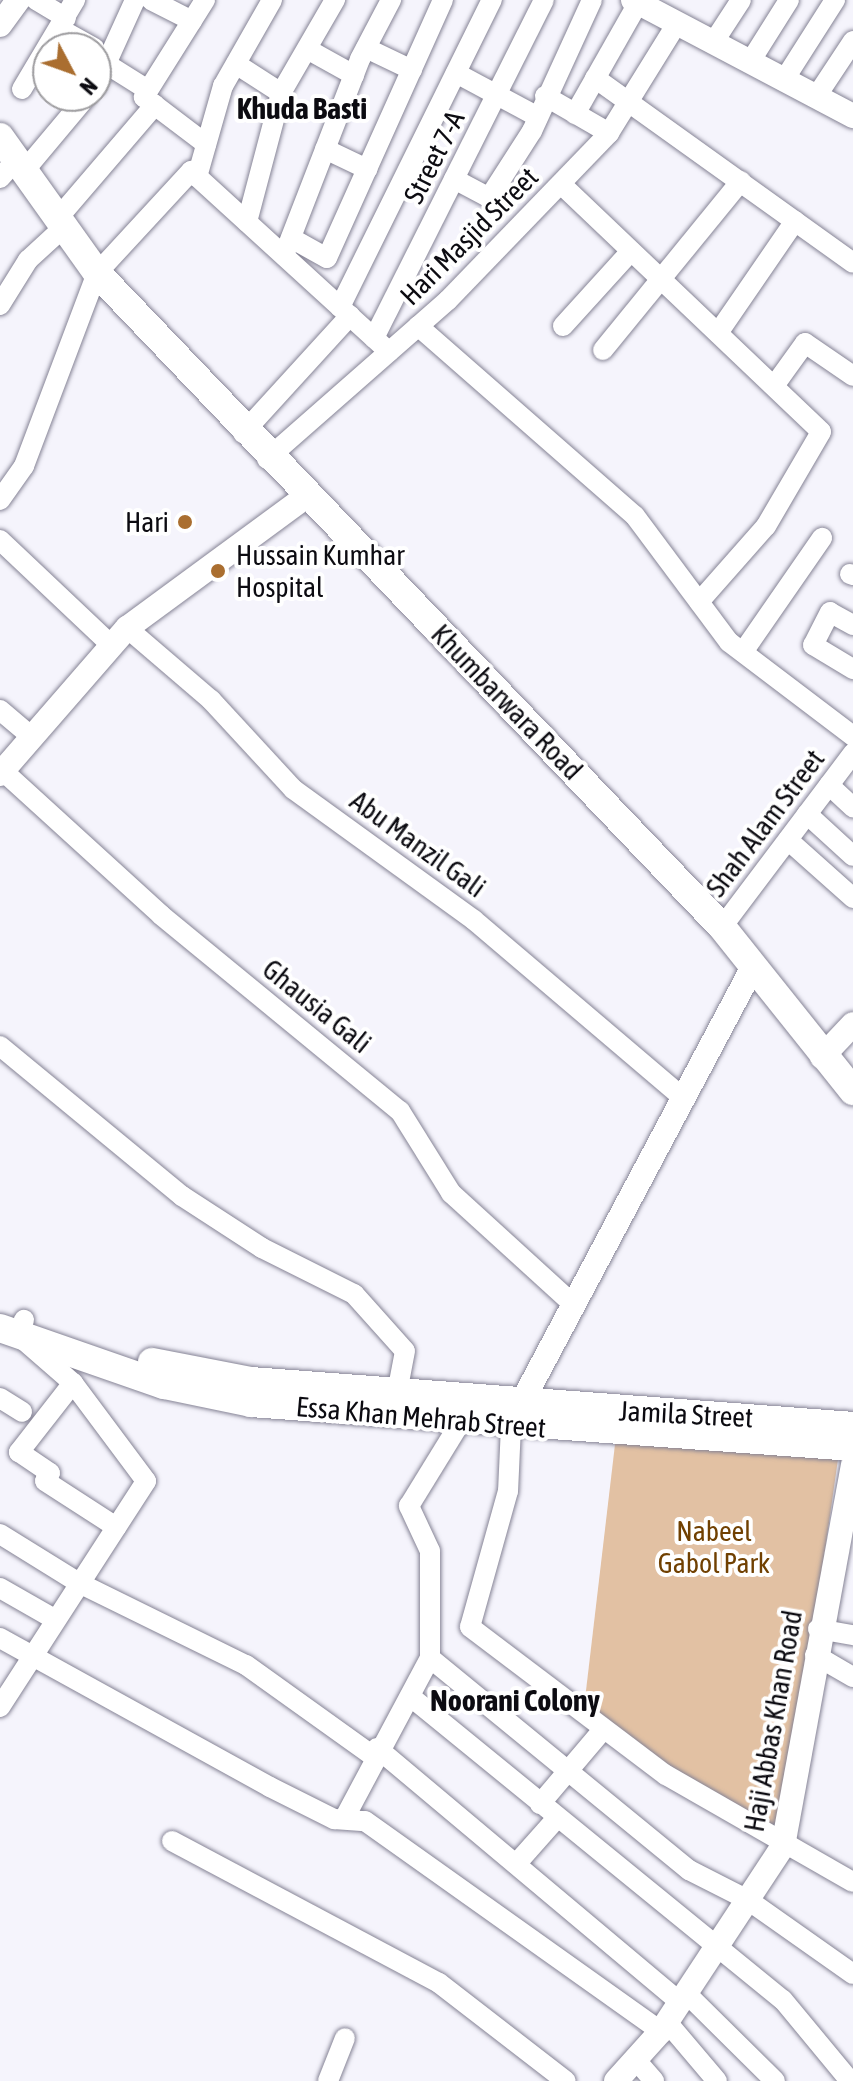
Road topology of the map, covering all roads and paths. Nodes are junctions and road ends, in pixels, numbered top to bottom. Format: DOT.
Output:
graph roads {
  1 [pos="18,0"];
  2 [pos="36,0"];
  3 [pos="135,0"];
  4 [pos="151,0"];
  5 [pos="205,0"];
  6 [pos="272,0"];
  7 [pos="335,0"];
  8 [pos="391,0"];
  9 [pos="443,0"];
  10 [pos="492,0"];
  11 [pos="544,0"];
  12 [pos="592,0"];
  13 [pos="741,0"];
  14 [pos="789,0"];
  15 [pos="835,0"];
  16 [pos="644,3"];
  17 [pos="67,16"];
  18 [pos="192,21"];
  19 [pos="0,25"];
  20 [pos="676,25"];
  21 [pos="82,32"];
  22 [pos="112,40"];
  23 [pos="853,41"];
  24 [pos="713,43"];
  25 [pos="366,48"];
  26 [pos="307,49"];
  27 [pos="750,62"];
  28 [pos="112,63"];
  29 [pos="236,64"];
  30 [pos="412,70"];
  31 [pos="456,73"];
  32 [pos="354,75"];
  33 [pos="595,78"];
  34 [pos="784,80"];
  35 [pos="22,89"];
  36 [pos="281,93"];
  37 [pos="496,96"];
  38 [pos="545,96"];
  39 [pos="816,97"];
  40 [pos="151,98"];
  41 [pos="630,101"];
  42 [pos="71,112"];
  43 [pos="851,112"];
  44 [pos="575,114"];
  45 [pos="538,117"];
  46 [pos="609,133"];
  47 [pos="0,137"];
  48 [pos="206,144"];
  49 [pos="325,149"];
  50 [pos="13,169"];
  51 [pos="366,171"];
  52 [pos="197,177"];
  53 [pos="454,179"];
  54 [pos="741,181"];
  55 [pos="561,184"];
  56 [pos="398,191"];
  57 [pos="795,221"];
  58 [pos="61,222"];
  59 [pos="247,222"];
  60 [pos="287,247"];
  61 [pos="631,251"];
  62 [pos="853,263"];
  63 [pos="97,273"];
  64 [pos="663,281"];
  65 [pos="0,305"];
  66 [pos="345,312"];
  67 [pos="418,326"];
  68 [pos="563,326"];
  69 [pos="718,333"];
  70 [pos="382,345"];
  71 [pos="603,350"];
  72 [pos="853,376"];
  73 [pos="774,386"];
  74 [pos="243,433"];
  75 [pos="267,459"];
  76 [pos="308,495"];
  77 [pos="0,500"];
  78 [pos="822,538"];
  79 [pos="0,540"];
  80 [pos="699,602"];
  81 [pos="853,625"];
  82 [pos="120,637"];
  83 [pos="743,652"];
  84 [pos="853,669"];
  85 [pos="0,710"];
  86 [pos="853,736"];
  87 [pos="32,737"];
  88 [pos="853,754"];
  89 [pos="1,772"];
  90 [pos="829,785"];
  91 [pos="853,807"];
  92 [pos="807,814"];
  93 [pos="788,840"];
  94 [pos="853,856"];
  95 [pos="853,898"];
  96 [pos="722,927"];
  97 [pos="753,967"];
  98 [pos="853,1024"];
  99 [pos="0,1046"];
  100 [pos="822,1057"];
  101 [pos="853,1091"];
  102 [pos="683,1098"];
  103 [pos="573,1304"];
  104 [pos="11,1324"];
  105 [pos="73,1383"];
  106 [pos="397,1393"];
  107 [pos="0,1398"];
  108 [pos="467,1411"];
  109 [pos="22,1412"];
  110 [pos="515,1415"];
  111 [pos="615,1421"];
  112 [pos="853,1426"];
  113 [pos="853,1447"];
  114 [pos="853,1464"];
  115 [pos="116,1527"];
  116 [pos="0,1534"];
  117 [pos="79,1583"];
  118 [pos="0,1588"];
  119 [pos="56,1620"];
  120 [pos="818,1629"];
  121 [pos="853,1635"];
  122 [pos="0,1638"];
  123 [pos="33,1655"];
  124 [pos="815,1655"];
  125 [pos="430,1658"];
  126 [pos="853,1677"];
  127 [pos="3,1697"];
  128 [pos="411,1697"];
  129 [pos="602,1731"];
  130 [pos="375,1752"];
  131 [pos="568,1771"];
  132 [pos="540,1804"];
  133 [pos="557,1818"];
  134 [pos="344,1819"];
  135 [pos="172,1841"];
  136 [pos="783,1846"];
  137 [pos="517,1863"];
  138 [pos="853,1882"];
  139 [pos="748,1900"];
  140 [pos="715,1950"];
  141 [pos="853,1974"];
  142 [pos="674,2012"];
  143 [pos="345,2038"];
  144 [pos="635,2059"];
  145 [pos="328,2081"];
  146 [pos="566,2081"];
  147 [pos="616,2081"];
  148 [pos="654,2081"];
  149 [pos="717,2081"];
  150 [pos="775,2081"];
  151 [pos="850,2081"];
  1 -- 19 [label="street"];
  2 -- 17 [label="street"];
  3 -- 22 [label="street"];
  4 -- 18 [label="street"];
  5 -- 18 [label="street"];
  6 -- 29 [label="street"];
  7 -- 26 [label="street"];
  8 -- 25 [label="street"];
  9 -- 30 [label="street"];
  10 -- 31 [label="street"];
  11 -- 37 [label="street, Street 7-A"];
  12 -- 38 [label="street"];
  13 -- 24 [label="street"];
  14 -- 27 [label="street"];
  15 -- 34 [label="street"];
  16 -- 20 [label="street"];
  16 -- 33 [label="street"];
  17 -- 21 [label="street"];
  17 -- 35 [label="street"];
  18 -- 40 [label="street"];
  20 -- 24 [label="street"];
  20 -- 41 [label="street, Hari Masjid Street"];
  23 -- 39 [label="street"];
  24 -- 27 [label="street"];
  25 -- 30 [label="street"];
  25 -- 32 [label="street"];
  26 -- 32 [label="street"];
  26 -- 36 [label="street"];
  27 -- 34 [label="street"];
  28 -- 40 [label="street"];
  29 -- 36 [label="street"];
  29 -- 48 [label="street"];
  30 -- 51 [label="street"];
  31 -- 37 [label="street"];
  31 -- 56 [label="street"];
  32 -- 49 [label="street"];
  33 -- 41 [label="street"];
  33 -- 44 [label="street"];
  34 -- 39 [label="street"];
  36 -- 59 [label="street"];
  37 -- 45 [label="street"];
  37 -- 53 [label="street, Street 7-A"];
  38 -- 44 [label="street"];
  38 -- 45 [label="street"];
  39 -- 43 [label="street"];
  40 -- 48 [label="street"];
  40 -- 58 [label="street"];
  41 -- 46 [label="street, Hari Masjid Street"];
  41 -- 54 [label="street"];
  42 -- 50 [label="street"];
  44 -- 46 [label="street"];
  45 -- 53 [label="street"];
  46 -- 55 [label="street, Hari Masjid Street"];
  47 -- 50 [label="main road, Khumbarwara Road"];
  48 -- 52 [label="street"];
  49 -- 51 [label="street"];
  49 -- 60 [label="street"];
  50 -- 58 [label="main road, Khumbarwara Road"];
  51 -- 56 [label="street"];
  51 -- 60 [label="street"];
  52 -- 59 [label="street"];
  52 -- 63 [label="street"];
  53 -- 70 [label="street, Street 7-A"];
  54 -- 57 [label="street"];
  54 -- 64 [label="street"];
  55 -- 61 [label="street"];
  55 -- 67 [label="street, Hari Masjid Street"];
  56 -- 66 [label="street"];
  57 -- 62 [label="street"];
  57 -- 69 [label="street"];
  58 -- 63 [label="main road, Khumbarwara Road"];
  58 -- 65 [label="street"];
  59 -- 60 [label="street"];
  60 -- 66 [label="street"];
  61 -- 64 [label="street"];
  61 -- 68 [label="street"];
  63 -- 74 [label="main road, Khumbarwara Road"];
  63 -- 77 [label="street"];
  64 -- 69 [label="street"];
  64 -- 71 [label="street"];
  66 -- 70 [label="street"];
  66 -- 74 [label="street"];
  67 -- 70 [label="street, Hari Masjid Street"];
  67 -- 80 [label="street"];
  69 -- 73 [label="street"];
  70 -- 75 [label="street, Hari Masjid Street"];
  72 -- 73 [label="street"];
  73 -- 80 [label="street"];
  74 -- 75 [label="main road, Khumbarwara Road"];
  75 -- 76 [label="main road, Khumbarwara Road"];
  76 -- 82 [label="street"];
  76 -- 96 [label="main road, Khumbarwara Road"];
  78 -- 83 [label="street"];
  79 -- 82 [label="street, Abu Manzil Gali"];
  80 -- 83 [label="street"];
  81 -- 84 [label="street"];
  82 -- 87 [label="street"];
  82 -- 102 [label="street, Abu Manzil Gali"];
  83 -- 86 [label="street"];
  85 -- 87 [label="street"];
  87 -- 89 [label="street"];
  88 -- 90 [label="street, Shah Alam Street"];
  89 -- 103 [label="street, Ghausia Gali"];
  90 -- 91 [label="street"];
  90 -- 92 [label="street, Shah Alam Street"];
  92 -- 93 [label="street, Shah Alam Street"];
  92 -- 94 [label="street"];
  93 -- 95 [label="street"];
  93 -- 96 [label="street, Shah Alam Street"];
  96 -- 97 [label="main road, Khumbarwara Road"];
  97 -- 100 [label="main road, Khumbarwara Road"];
  97 -- 102 [label="street"];
  98 -- 100 [label="street"];
  99 -- 106 [label="street"];
  100 -- 101 [label="main road, Khumbarwara Road"];
  102 -- 103 [label="street"];
  103 -- 110 [label="street"];
  104 -- 105 [label="street"];
  104 -- 106 [label="main road, Essa Khan Mehrab Street"];
  104 -- 108 [label="main road, Essa Khan Mehrab Street"];
  105 -- 115 [label="street"];
  105 -- 115 [label="street"];
  106 -- 108 [label="main road, Essa Khan Mehrab Street"];
  107 -- 109 [label="street"];
  108 -- 110 [label="main road, Essa Khan Mehrab Street"];
  108 -- 125 [label="street"];
  110 -- 111 [label="main road, Essa Khan Mehrab Street"];
  110 -- 129 [label="street"];
  111 -- 112 [label="main road, Jamila Street"];
  111 -- 113 [label="main road, Essa Khan Mehrab Street"];
  114 -- 120 [label="street, Haji Abbas Khan Road"];
  115 -- 117 [label="street"];
  116 -- 117 [label="street"];
  117 -- 119 [label="street"];
  117 -- 130 [label="street"];
  118 -- 119 [label="street"];
  119 -- 123 [label="street"];
  120 -- 121 [label="street"];
  120 -- 124 [label="street, Haji Abbas Khan Road"];
  122 -- 123 [label="street"];
  123 -- 127 [label="street"];
  123 -- 134 [label="street"];
  124 -- 126 [label="street"];
  124 -- 136 [label="street, Haji Abbas Khan Road"];
  125 -- 128 [label="street"];
  125 -- 131 [label="street"];
  128 -- 130 [label="street"];
  128 -- 132 [label="street"];
  129 -- 131 [label="street"];
  129 -- 136 [label="street"];
  130 -- 134 [label="street"];
  130 -- 137 [label="street"];
  131 -- 132 [label="street"];
  131 -- 139 [label="street"];
  132 -- 133 [label="street"];
  133 -- 137 [label="street"];
  133 -- 140 [label="street"];
  134 -- 142 [label="street"];
  135 -- 146 [label="street"];
  136 -- 138 [label="street"];
  136 -- 139 [label="street, Haji Abbas Khan Road"];
  137 -- 142 [label="street"];
  139 -- 140 [label="street, Haji Abbas Khan Road"];
  139 -- 141 [label="street"];
  140 -- 142 [label="street, Haji Abbas Khan Road"];
  140 -- 151 [label="street"];
  142 -- 144 [label="street, Haji Abbas Khan Road"];
  142 -- 149 [label="street"];
  142 -- 150 [label="street"];
  143 -- 145 [label="street"];
  144 -- 147 [label="street, Haji Abbas Khan Road"];
  144 -- 148 [label="street"];
}
